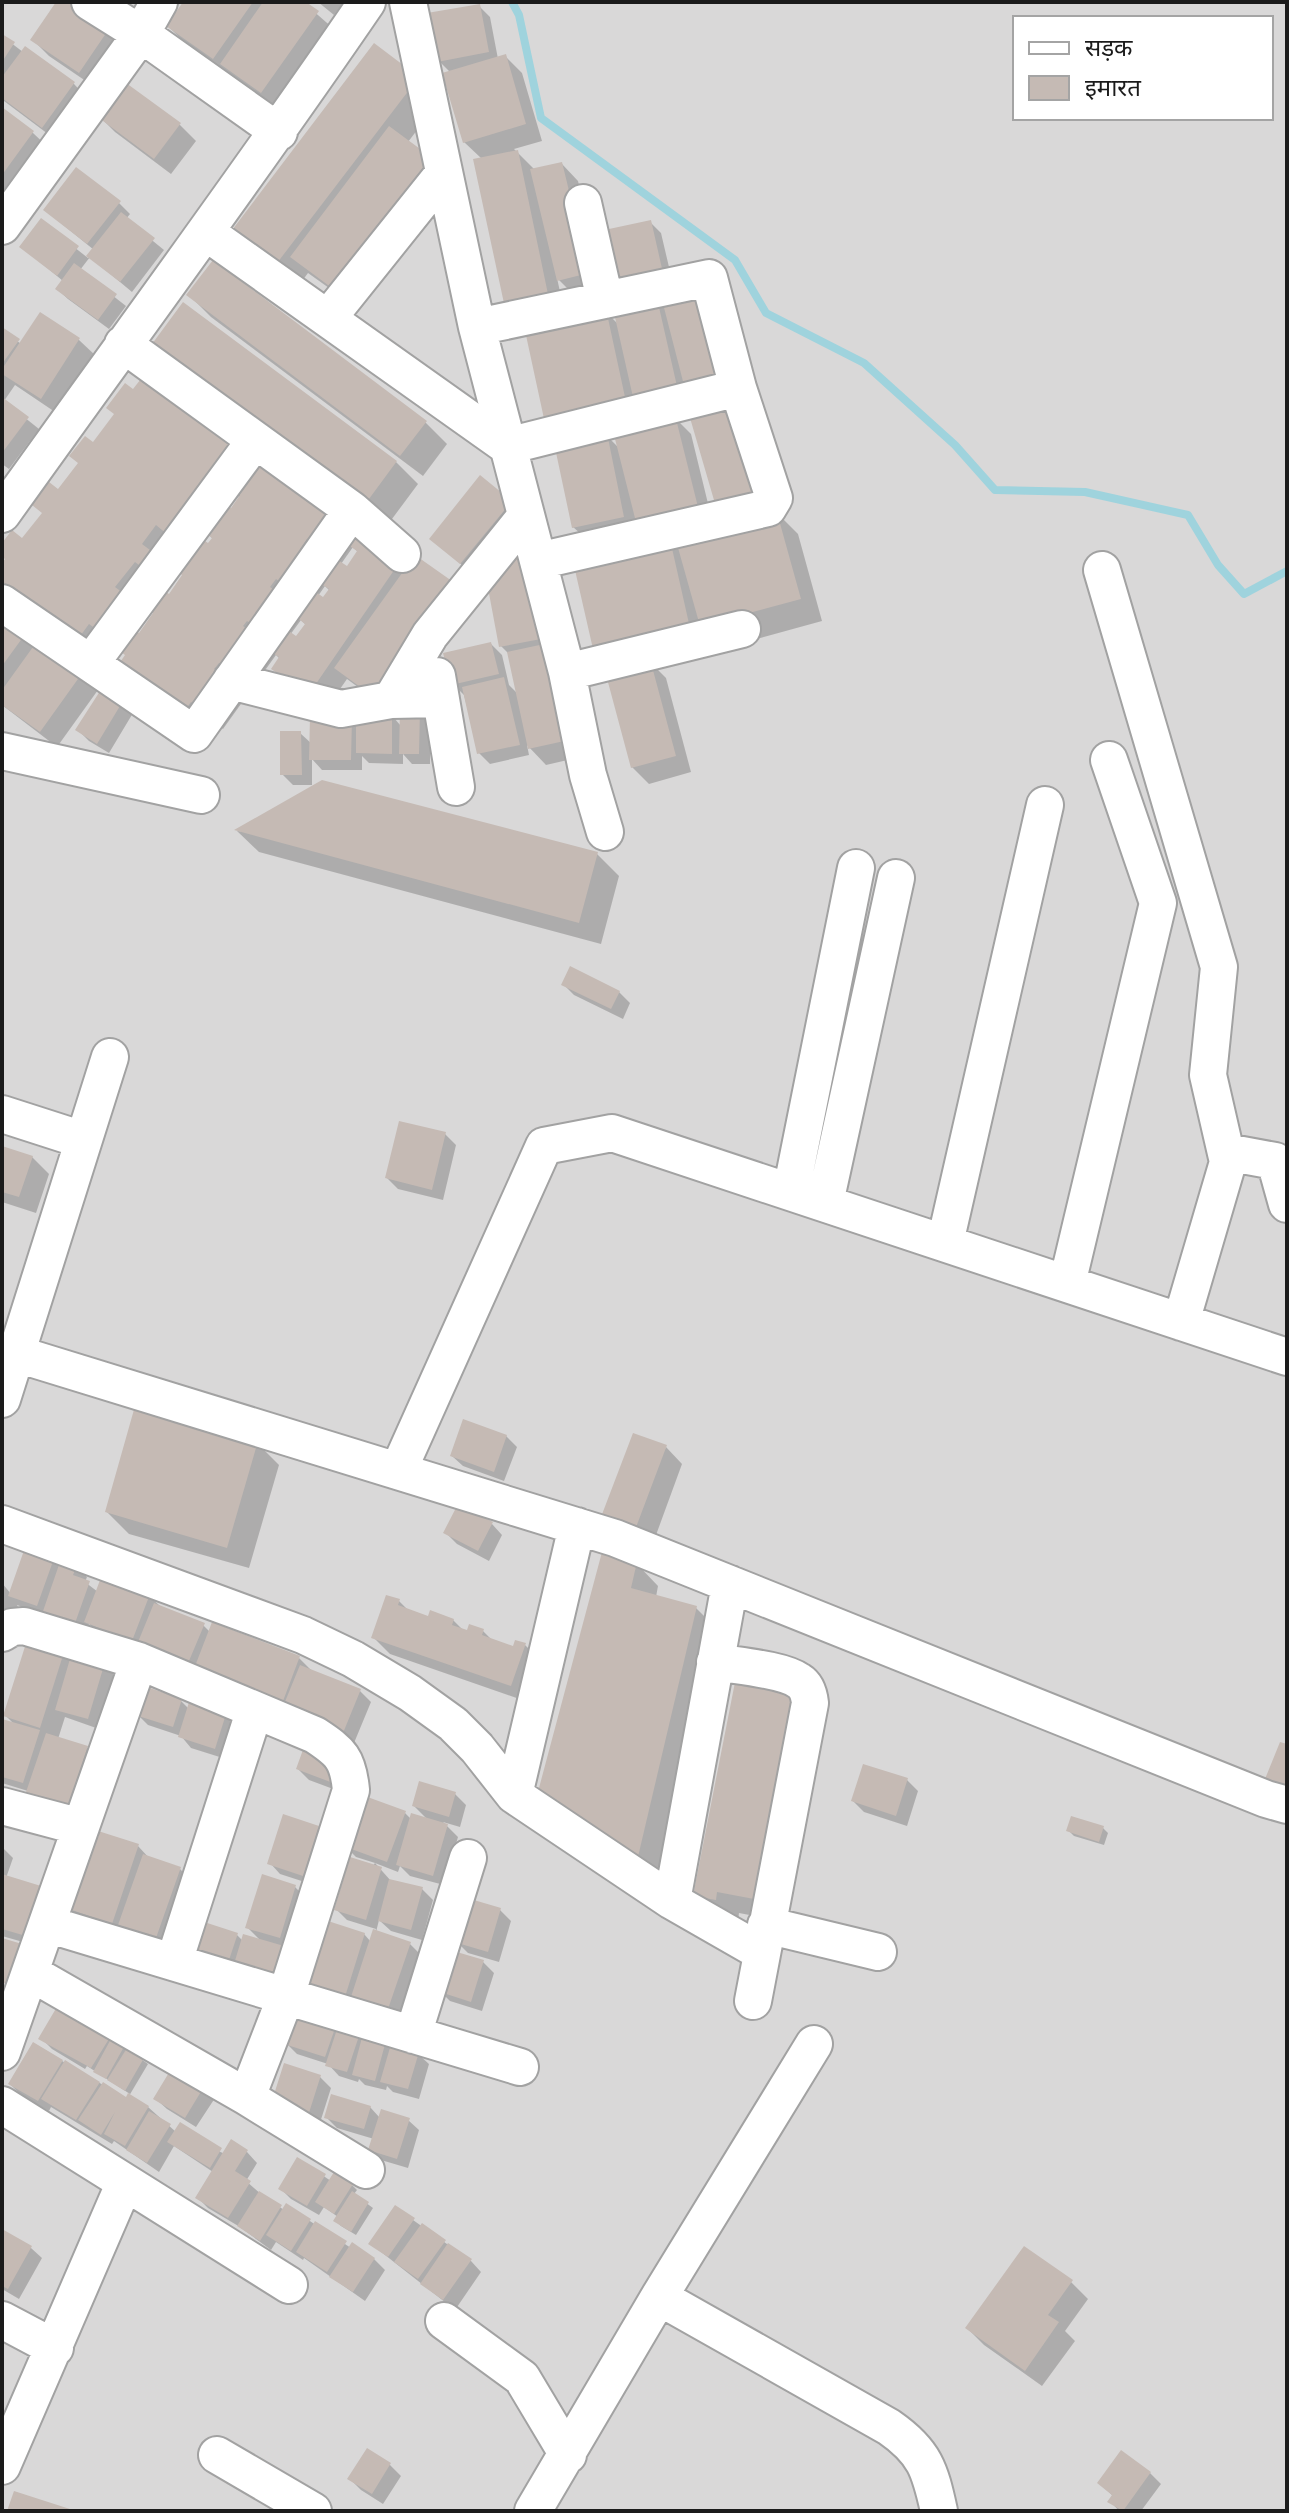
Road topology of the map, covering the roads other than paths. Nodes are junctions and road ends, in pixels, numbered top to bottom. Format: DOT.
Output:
graph roads {
  1 [pos="90,2"];
  2 [pos="159,2"];
  3 [pos="367,2"];
  4 [pos="408,2"];
  5 [pos="141,34"];
  6 [pos="279,132"];
  7 [pos="444,173"];
  8 [pos="583,203"];
  9 [pos="2,226"];
  10 [pos="207,233"];
  11 [pos="605,300"];
  12 [pos="328,318"];
  13 [pos="477,327"];
  14 [pos="123,344"];
  15 [pos="738,388"];
  16 [pos="254,442"];
  17 [pos="507,446"];
  18 [pos="352,510"];
  19 [pos="2,514"];
  20 [pos="526,516"];
  21 [pos="402,554"];
  22 [pos="538,561"];
  23 [pos="1102,570"];
  24 [pos="2,603"];
  25 [pos="742,629"];
  26 [pos="430,635"];
  27 [pos="91,663"];
  28 [pos="567,672"];
  29 [pos="231,681"];
  30 [pos="441,699"];
  31 [pos="391,700"];
  32 [pos="2,751"];
  33 [pos="1109,760"];
  34 [pos="456,787"];
  35 [pos="201,795"];
  36 [pos="1045,805"];
  37 [pos="605,832"];
  38 [pos="856,868"];
  39 [pos="896,878"];
  40 [pos="110,1057"];
  41 [pos="2,1114"];
  42 [pos="83,1140"];
  43 [pos="1226,1152"];
  44 [pos="808,1198"];
  45 [pos="1287,1204"];
  46 [pos="945,1243"];
  47 [pos="1067,1284"];
  48 [pos="1181,1322"];
  49 [pos="17,1354"];
  50 [pos="1287,1357"];
  51 [pos="2,1399"];
  52 [pos="398,1471"];
  53 [pos="2,1524"];
  54 [pos="577,1526"];
  55 [pos="730,1584"];
  56 [pos="5,1639"];
  57 [pos="139,1661"];
  58 [pos="715,1662"];
  59 [pos="254,1712"];
  60 [pos="514,1795"];
  61 [pos="1287,1805"];
  62 [pos="2,1806"];
  63 [pos="81,1827"];
  64 [pos="468,1858"];
  65 [pos="672,1901"];
  66 [pos="47,1924"];
  67 [pos="764,1939"];
  68 [pos="878,1952"];
  69 [pos="174,1962"];
  70 [pos="31,1973"];
  71 [pos="286,1996"];
  72 [pos="753,2001"];
  73 [pos="413,2035"];
  74 [pos="814,2044"];
  75 [pos="2,2052"];
  76 [pos="520,2067"];
  77 [pos="247,2097"];
  78 [pos="2,2105"];
  79 [pos="366,2170"];
  80 [pos="125,2182"];
  81 [pos="289,2285"];
  82 [pos="659,2297"];
  83 [pos="2,2320"];
  84 [pos="444,2321"];
  85 [pos="55,2348"];
  86 [pos="217,2455"];
  87 [pos="568,2455"];
  88 [pos="2,2466"];
  89 [pos="313,2511"];
  90 [pos="533,2511"];
  91 [pos="939,2511"];
  1 -- 5 [label="street"];
  2 -- 5 [label="street"];
  3 -- 6 [label="street"];
  4 -- 7 [label="street"];
  5 -- 6 [label="street"];
  5 -- 9 [label="street"];
  6 -- 10 [label="street"];
  7 -- 12 [label="street"];
  7 -- 13 [label="street"];
  8 -- 11 [label="street"];
  10 -- 12 [label="street"];
  10 -- 14 [label="street"];
  11 -- 13 [label="street"];
  11 -- 15 [label="street"];
  12 -- 17 [label="street"];
  13 -- 17 [label="street"];
  14 -- 16 [label="street"];
  14 -- 19 [label="street"];
  15 -- 17 [label="street"];
  15 -- 22 [label="street"];
  16 -- 18 [label="street"];
  16 -- 27 [label="street"];
  17 -- 20 [label="street"];
  18 -- 21 [label="street"];
  18 -- 29 [label="street"];
  20 -- 22 [label="street"];
  20 -- 26 [label="street"];
  22 -- 28 [label="street"];
  23 -- 43 [label="street"];
  24 -- 27 [label="street"];
  25 -- 28 [label="street"];
  26 -- 30 [label="street"];
  26 -- 31 [label="street"];
  27 -- 29 [label="street"];
  28 -- 37 [label="street"];
  29 -- 31 [label="street"];
  30 -- 31 [label="street"];
  30 -- 34 [label="street"];
  32 -- 35 [label="street"];
  33 -- 47 [label="street"];
  36 -- 46 [label="street"];
  38 -- 44 [label="street"];
  39 -- 44 [label="street"];
  40 -- 42 [label="street"];
  41 -- 42 [label="street"];
  42 -- 49 [label="street"];
  43 -- 45 [label="street"];
  43 -- 48 [label="street"];
  44 -- 46 [label="street"];
  44 -- 52 [label="street"];
  46 -- 47 [label="street"];
  47 -- 48 [label="street"];
  48 -- 50 [label="street"];
  49 -- 51 [label="street"];
  49 -- 52 [label="street"];
  52 -- 54 [label="street"];
  53 -- 60 [label="street"];
  54 -- 55 [label="street"];
  54 -- 60 [label="street"];
  55 -- 58 [label="street"];
  55 -- 61 [label="street"];
  56 -- 57 [label="street"];
  57 -- 59 [label="street"];
  57 -- 63 [label="street"];
  58 -- 65 [label="street"];
  58 -- 67 [label="street"];
  59 -- 69 [label="street"];
  59 -- 71 [label="street"];
  60 -- 65 [label="street"];
  62 -- 63 [label="street"];
  63 -- 66 [label="street"];
  64 -- 73 [label="street"];
  65 -- 67 [label="street"];
  66 -- 69 [label="street"];
  66 -- 70 [label="street"];
  67 -- 68 [label="street"];
  67 -- 72 [label="street"];
  69 -- 71 [label="street"];
  70 -- 75 [label="street"];
  70 -- 77 [label="street"];
  71 -- 73 [label="street"];
  71 -- 77 [label="street"];
  73 -- 76 [label="street"];
  74 -- 82 [label="street"];
  77 -- 79 [label="street"];
  78 -- 80 [label="street"];
  80 -- 81 [label="street"];
  80 -- 85 [label="street"];
  82 -- 87 [label="street"];
  82 -- 91 [label="street"];
  83 -- 85 [label="street"];
  84 -- 87 [label="street"];
  85 -- 88 [label="street"];
  86 -- 89 [label="street"];
  87 -- 90 [label="street"];
}
